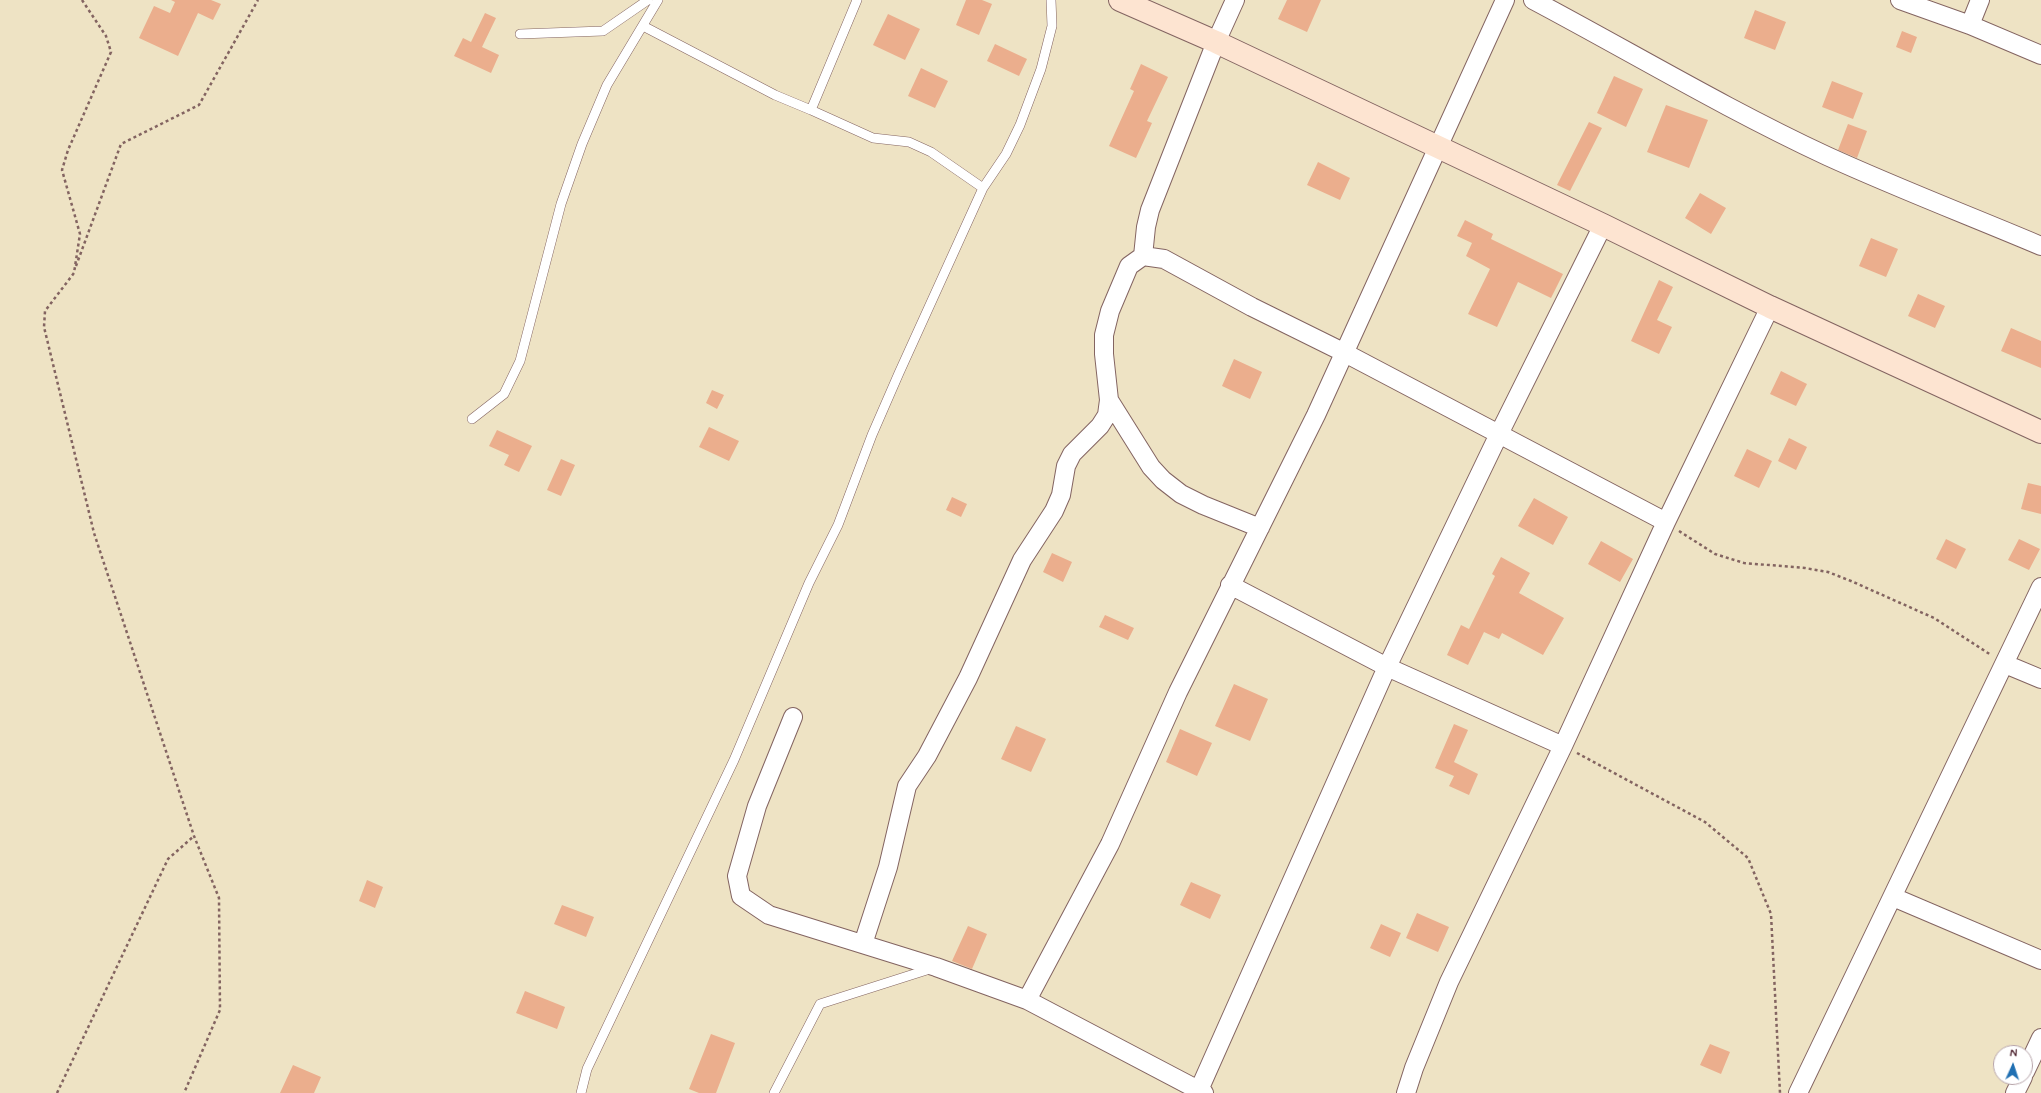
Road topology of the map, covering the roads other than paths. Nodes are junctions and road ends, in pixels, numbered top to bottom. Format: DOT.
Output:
graph roads {
  1 [pos="648,0"];
  2 [pos="658,0"];
  3 [pos="857,0"];
  4 [pos="1051,0"];
  5 [pos="1120,0"];
  6 [pos="1235,0"];
  7 [pos="1533,0"];
  8 [pos="1900,0"];
  9 [pos="1980,0"];
  10 [pos="1500,1"];
  11 [pos="643,26"];
  12 [pos="1970,26"];
  13 [pos="520,34"];
  14 [pos="1216,42"];
  15 [pos="2041,55"];
  16 [pos="811,110"];
  17 [pos="1438,148"];
  18 [pos="983,188"];
  19 [pos="1603,225"];
  20 [pos="2041,246"];
  21 [pos="1143,256"];
  22 [pos="1770,307"];
  23 [pos="1343,352"];
  24 [pos="1109,400"];
  25 [pos="472,420"];
  26 [pos="2041,432"];
  27 [pos="1499,434"];
  28 [pos="1666,522"];
  29 [pos="1260,528"];
  30 [pos="1230,585"];
  31 [pos="2041,586"];
  32 [pos="2005,664"];
  33 [pos="1387,667"];
  34 [pos="2041,679"];
  35 [pos="793,717"];
  36 [pos="1563,746"];
  37 [pos="1892,898"];
  38 [pos="863,944"];
  39 [pos="2041,960"];
  40 [pos="936,967"];
  41 [pos="1027,1000"];
  42 [pos="2041,1038"];
  43 [pos="2033,1055"];
  44 [pos="1201,1092"];
  45 [pos="581,1093"];
  46 [pos="774,1093"];
  47 [pos="1406,1093"];
  48 [pos="1798,1093"];
  1 -- 13 [label="lane"];
  2 -- 11 [label="lane"];
  3 -- 16 [label="lane"];
  4 -- 18 [label="lane"];
  5 -- 14 [label="street"];
  6 -- 14 [label="street"];
  7 -- 20 [label="street"];
  8 -- 12 [label="street"];
  9 -- 12 [label="street"];
  10 -- 17 [label="street"];
  11 -- 16 [label="lane"];
  11 -- 25 [label="lane"];
  12 -- 15 [label="street"];
  14 -- 17 [label="street"];
  14 -- 21 [label="street"];
  16 -- 18 [label="lane"];
  17 -- 19 [label="street"];
  17 -- 23 [label="street"];
  18 -- 45 [label="lane"];
  19 -- 22 [label="street"];
  19 -- 27 [label="street"];
  21 -- 23 [label="street"];
  21 -- 24 [label="street"];
  22 -- 26 [label="street"];
  22 -- 28 [label="street"];
  23 -- 27 [label="street"];
  23 -- 29 [label="street"];
  24 -- 29 [label="street"];
  24 -- 38 [label="street"];
  27 -- 28 [label="street"];
  27 -- 33 [label="street"];
  28 -- 36 [label="street"];
  29 -- 30 [label="street"];
  30 -- 33 [label="street"];
  30 -- 41 [label="street"];
  31 -- 32 [label="street"];
  32 -- 34 [label="street"];
  32 -- 37 [label="street"];
  33 -- 36 [label="street"];
  33 -- 44 [label="street"];
  35 -- 38 [label="street"];
  36 -- 47 [label="street"];
  37 -- 39 [label="street"];
  37 -- 48 [label="street"];
  38 -- 40 [label="street"];
  40 -- 41 [label="street"];
  40 -- 46 [label="lane"];
  41 -- 44 [label="street"];
  42 -- 43 [label="street"];
}
